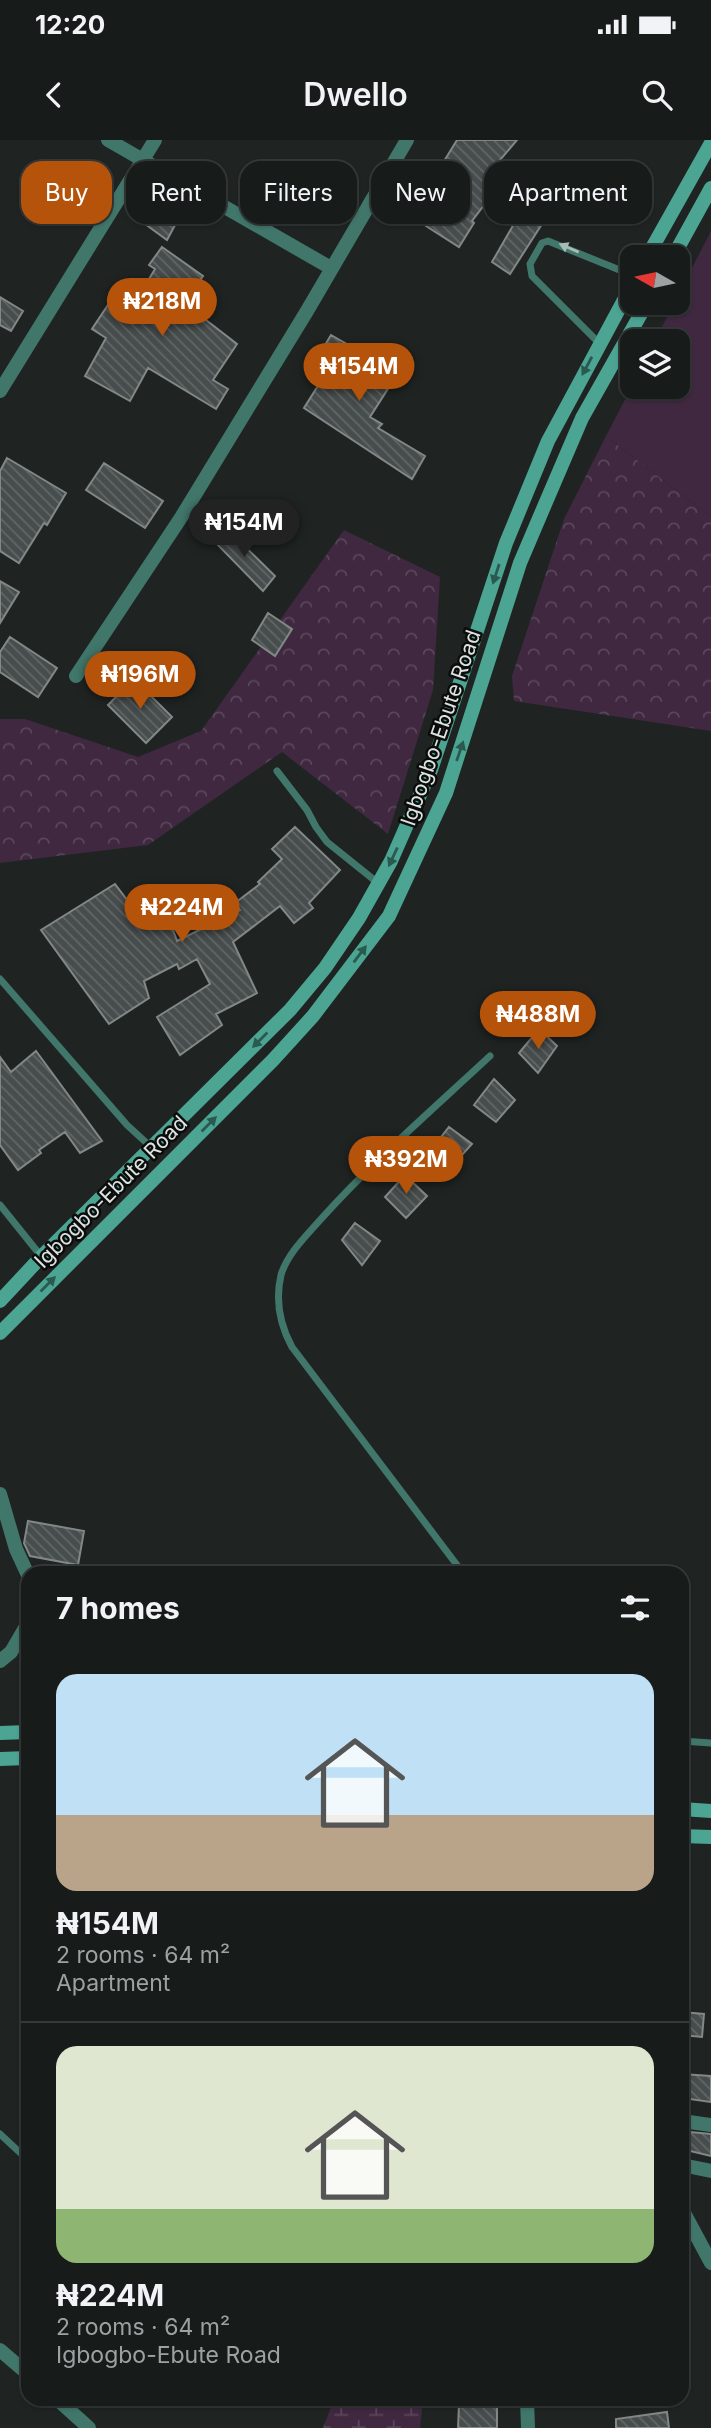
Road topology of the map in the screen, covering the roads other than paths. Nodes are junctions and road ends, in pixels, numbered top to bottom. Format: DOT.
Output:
graph roads {
  1 [pos="108,140"];
  2 [pos="155,140"];
  3 [pos="407,140"];
  4 [pos="711,143"];
  5 [pos="142,161"];
  6 [pos="126,187"];
  7 [pos="711,188"];
  8 [pos="226,209"];
  9 [pos="654,245"];
  10 [pos="680,245"];
  11 [pos="331,268"];
  12 [pos="620,270"];
  13 [pos="620,306"];
  14 [pos="640,315"];
  15 [pos="599,343"];
  16 [pos="0,391"];
  17 [pos="76,676"];
  18 [pos="277,771"];
  19 [pos="379,884"];
  20 [pos="0,979"];
  21 [pos="491,1056"];
  22 [pos="151,1147"];
  23 [pos="0,1205"];
  24 [pos="41,1257"];
  25 [pos="3,1294"];
  26 [pos="0,1333"];
  27 [pos="0,1494"];
  28 [pos="24,1566"];
  29 [pos="458,1566"];
  30 [pos="21,1635"];
  31 [pos="0,1661"];
  32 [pos="21,1732"];
  33 [pos="0,1733"];
  34 [pos="689,1741"];
  35 [pos="711,1743"];
  36 [pos="21,1758"];
  37 [pos="0,1759"];
  38 [pos="689,1809"];
  39 [pos="711,1811"];
  40 [pos="689,1836"];
  41 [pos="711,1837"];
  42 [pos="689,2122"];
  43 [pos="711,2125"];
  44 [pos="0,2134"];
  45 [pos="21,2154"];
  46 [pos="689,2166"];
  47 [pos="711,2171"];
  48 [pos="689,2222"];
  49 [pos="711,2263"];
  50 [pos="0,2350"];
  51 [pos="21,2368"];
  52 [pos="65,2406"];
  53 [pos="527,2406"];
  54 [pos="89,2428"];
  55 [pos="528,2428"];
  1 -- 5 [label="street"];
  2 -- 5 [label="street"];
  3 -- 11 [label="street"];
  4 -- 9 [label="main road"];
  6 -- 16 [label="street"];
  7 -- 10 [label="main road"];
  8 -- 11 [label="street"];
  11 -- 17 [label="street"];
  12 -- 15 [label="lane, one-way"];
  13 -- 15 [label="main road, Igbogbo-Ebute Road"];
  26 -- 14 [label="main road, Igbogbo-Ebute Road, one-way"];
  15 -- 19 [label="main road, Igbogbo-Ebute Road, one-way"];
  18 -- 19 [label="lane"];
  19 -- 22 [label="main road, Igbogbo-Ebute Road, one-way"];
  20 -- 22 [label="lane"];
  21 -- 29 [label="lane"];
  22 -- 24 [label="main road, Igbogbo-Ebute Road"];
  23 -- 24 [label="lane"];
  24 -- 25 [label="main road, Igbogbo-Ebute Road"];
  27 -- 28 [label="street"];
  30 -- 31 [label="street"];
  32 -- 33 [label="main road"];
  34 -- 35 [label="lane"];
  36 -- 37 [label="main road"];
  38 -- 39 [label="main road"];
  40 -- 41 [label="main road"];
  42 -- 43 [label="street"];
  44 -- 45 [label="lane"];
  46 -- 47 [label="street"];
  48 -- 49 [label="street"];
  50 -- 51 [label="street"];
  52 -- 54 [label="street"];
  53 -- 55 [label="street"];
}
